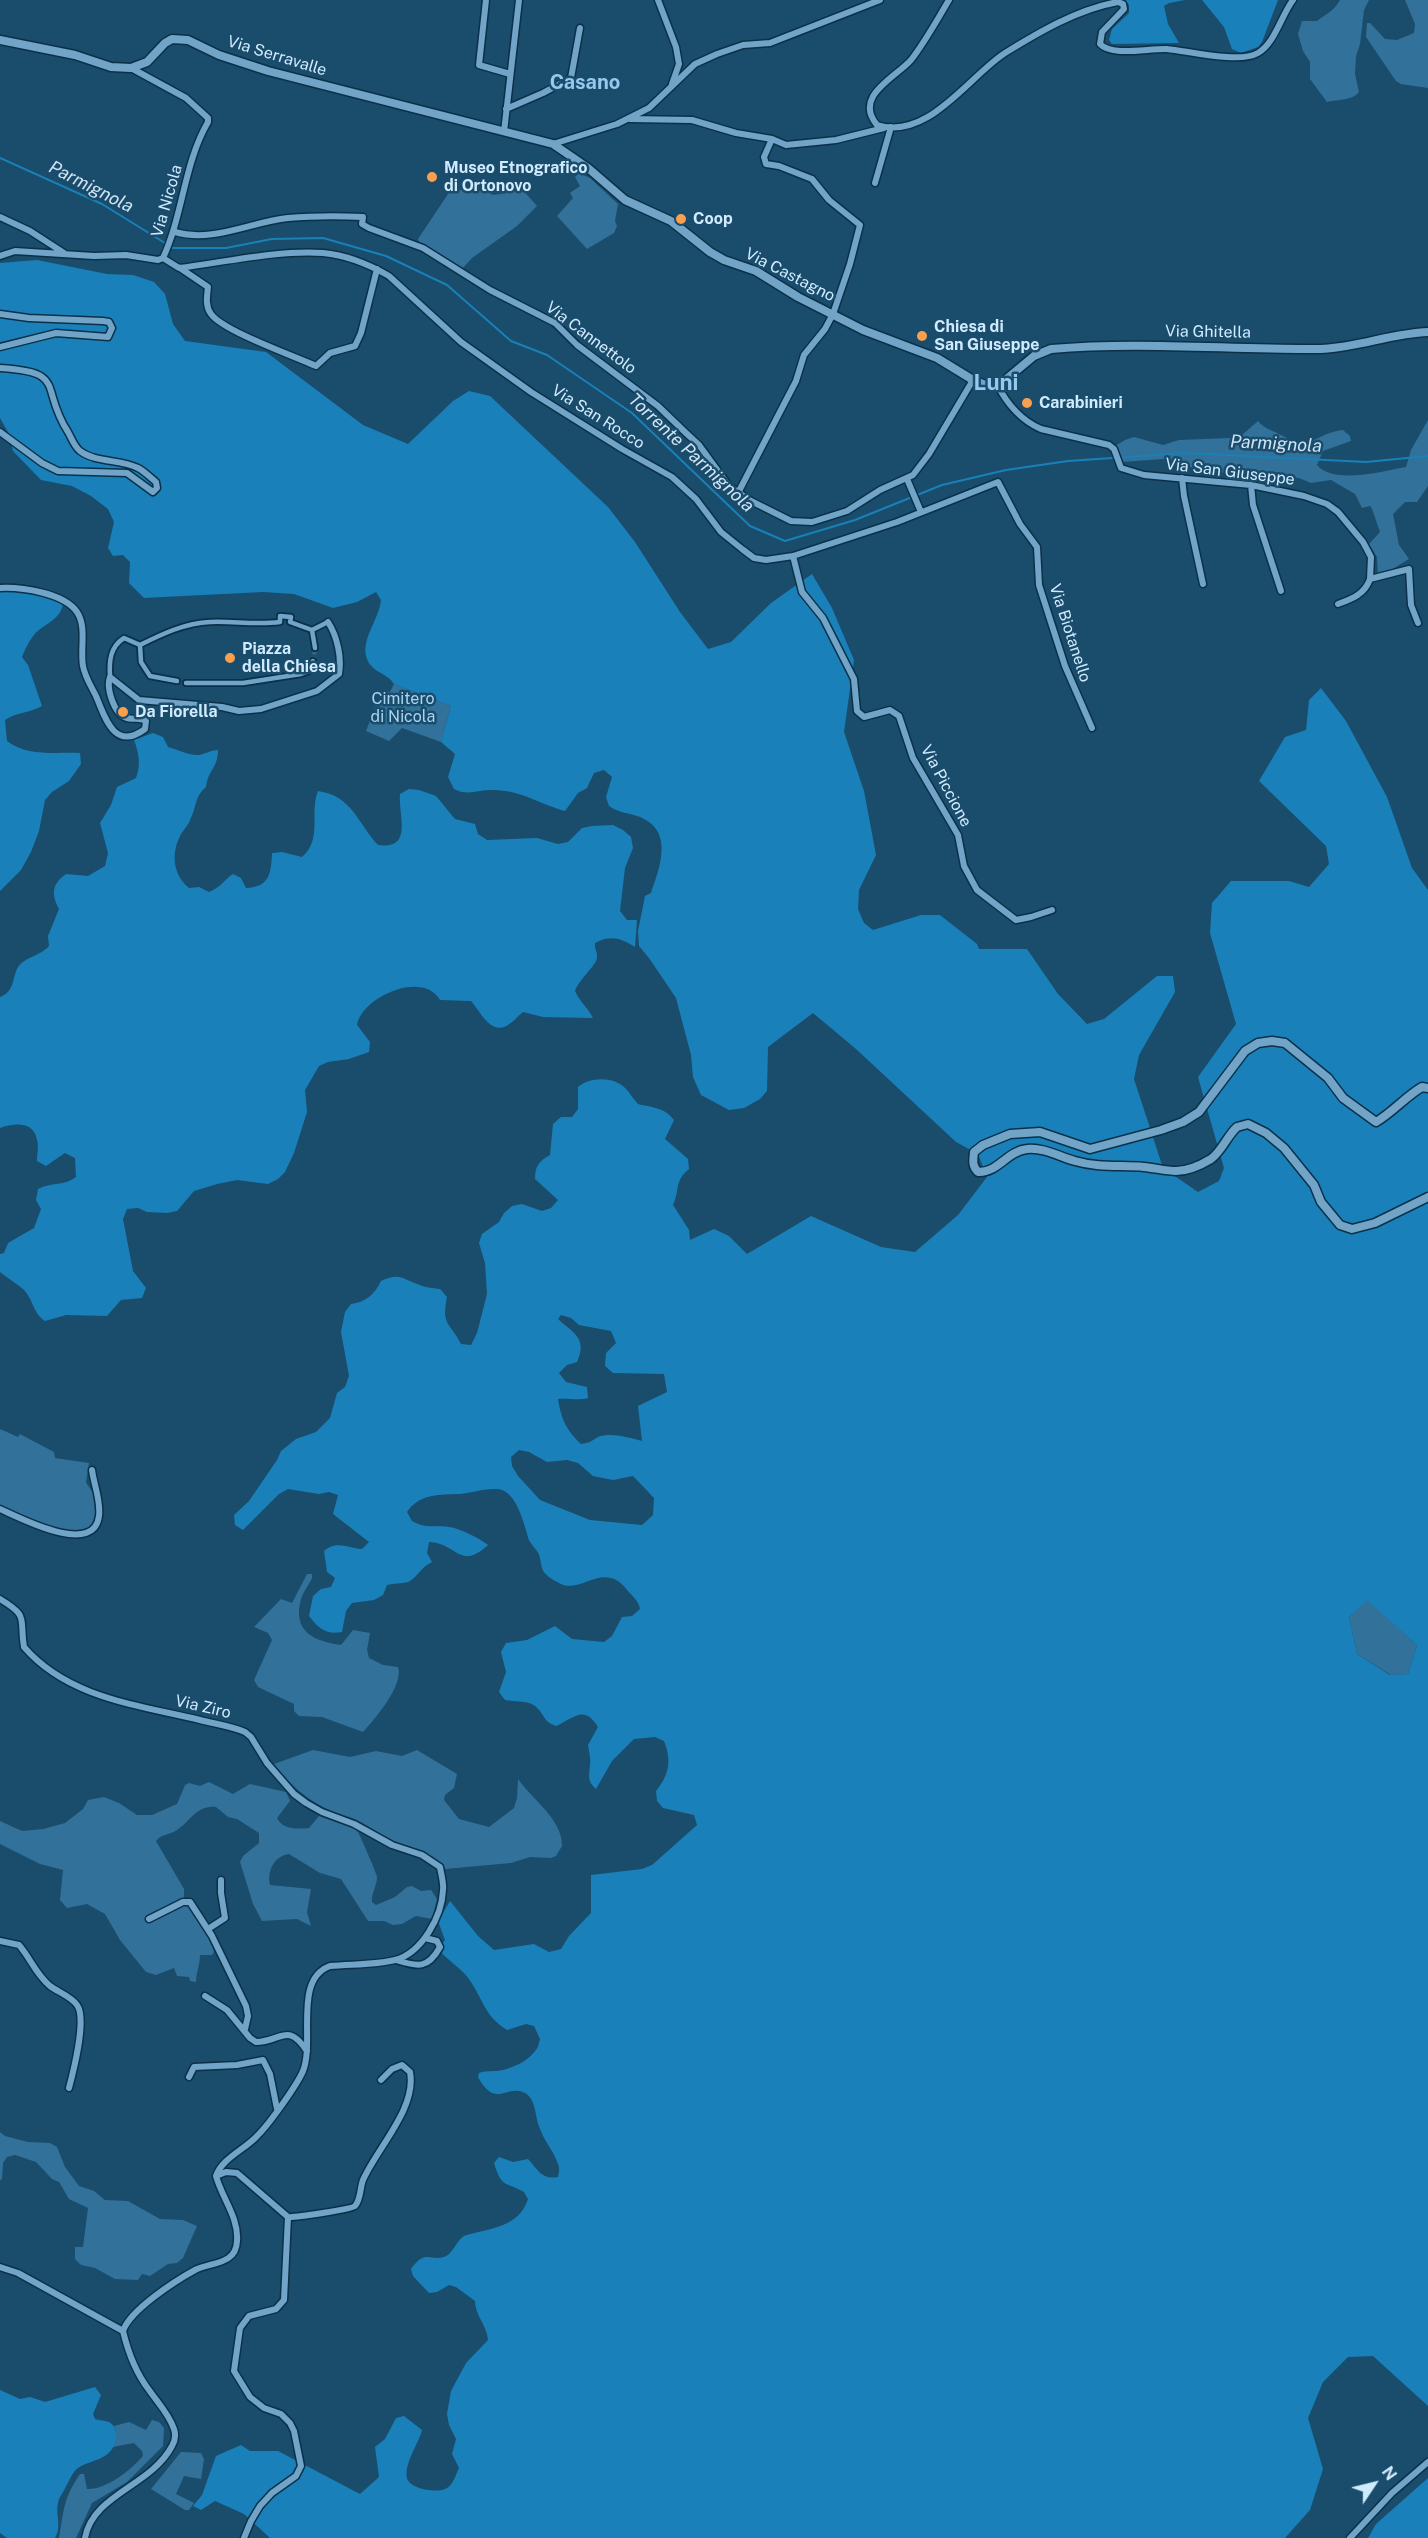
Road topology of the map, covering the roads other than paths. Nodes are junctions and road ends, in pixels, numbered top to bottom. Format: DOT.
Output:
graph roads {
  1 [pos="486,0"];
  2 [pos="519,0"];
  3 [pos="658,0"];
  4 [pos="880,0"];
  5 [pos="949,0"];
  6 [pos="1293,0"];
  7 [pos="580,28"];
  8 [pos="1,40"];
  9 [pos="131,68"];
  10 [pos="510,74"];
  11 [pos="671,88"];
  12 [pos="506,109"];
  13 [pos="626,119"];
  14 [pos="888,128"];
  15 [pos="504,132"];
  16 [pos="772,139"];
  17 [pos="553,144"];
  18 [pos="875,183"];
  19 [pos="0,217"];
  20 [pos="173,235"];
  21 [pos="64,253"];
  22 [pos="0,256"];
  23 [pos="163,258"];
  24 [pos="179,268"];
  25 [pos="377,269"];
  26 [pos="0,314"];
  27 [pos="833,314"];
  28 [pos="1428,332"];
  29 [pos="0,346"];
  30 [pos="0,368"];
  31 [pos="973,380"];
  32 [pos="998,386"];
  33 [pos="0,432"];
  34 [pos="1182,478"];
  35 [pos="907,479"];
  36 [pos="998,482"];
  37 [pos="1251,485"];
  38 [pos="738,493"];
  39 [pos="919,508"];
  40 [pos="793,556"];
  41 [pos="1370,579"];
  42 [pos="1203,584"];
  43 [pos="0,588"];
  44 [pos="1281,591"];
  45 [pos="1338,604"];
  46 [pos="328,622"];
  47 [pos="1418,623"];
  48 [pos="312,630"];
  49 [pos="140,645"];
  50 [pos="315,648"];
  51 [pos="312,661"];
  52 [pos="110,677"];
  53 [pos="177,681"];
  54 [pos="186,683"];
  55 [pos="1092,728"];
  56 [pos="1052,910"];
  57 [pos="1428,1088"];
  58 [pos="1428,1197"];
  59 [pos="92,1470"];
  60 [pos="0,1509"];
  61 [pos="0,1599"];
  62 [pos="221,1880"];
  63 [pos="148,1919"];
  64 [pos="208,1929"];
  65 [pos="425,1938"];
  66 [pos="0,1941"];
  67 [pos="396,1960"];
  68 [pos="205,1996"];
  69 [pos="245,2029"];
  70 [pos="307,2034"];
  71 [pos="298,2039"];
  72 [pos="307,2052"];
  73 [pos="189,2077"];
  74 [pos="381,2080"];
  75 [pos="69,2088"];
  76 [pos="277,2109"];
  77 [pos="216,2176"];
  78 [pos="288,2217"];
  79 [pos="0,2267"];
  80 [pos="123,2331"];
  81 [pos="1428,2462"];
  82 [pos="85,2538"];
  83 [pos="244,2538"];
  84 [pos="1350,2538"];
  1 -- 10 [label="street"];
  2 -- 10 [label="street"];
  3 -- 11 [label="street"];
  4 -- 11 [label="street"];
  5 -- 14 [label="street"];
  6 -- 14 [label="street"];
  7 -- 12 [label="street"];
  8 -- 9 [label="street"];
  9 -- 15 [label="street, Via Serravalle"];
  9 -- 20 [label="street, Via Nicola"];
  10 -- 12 [label="street"];
  11 -- 13 [label="street"];
  12 -- 15 [label="street"];
  13 -- 16 [label="street"];
  13 -- 17 [label="street"];
  14 -- 16 [label="street"];
  14 -- 18 [label="street"];
  15 -- 17 [label="street, Via Serravalle"];
  16 -- 27 [label="street"];
  17 -- 27 [label="street, Via Castagno"];
  19 -- 21 [label="street"];
  20 -- 23 [label="street, Via Nicola"];
  20 -- 38 [label="street, Via Cannettolo"];
  21 -- 22 [label="street, Via Nicola"];
  21 -- 23 [label="street, Via Nicola"];
  23 -- 24 [label="street"];
  24 -- 25 [label="street, Via San Rocco"];
  24 -- 25 [label="street"];
  25 -- 40 [label="street, Via San Rocco"];
  26 -- 29 [label="street"];
  27 -- 31 [label="street, Via Castagno"];
  27 -- 38 [label="street"];
  28 -- 32 [label="street, Via Ghitella"];
  30 -- 33 [label="street"];
  31 -- 32 [label="street, Via Castagno"];
  31 -- 35 [label="street"];
  32 -- 34 [label="street, Via San Giuseppe"];
  34 -- 37 [label="street, Via San Giuseppe"];
  34 -- 42 [label="street"];
  35 -- 38 [label="street"];
  35 -- 39 [label="street"];
  36 -- 39 [label="street, Via San Rocco"];
  36 -- 55 [label="street, Via Biotanello"];
  37 -- 41 [label="street, Via San Giuseppe"];
  37 -- 44 [label="street"];
  39 -- 40 [label="street, Via San Rocco"];
  40 -- 56 [label="street, Via Piccione"];
  41 -- 45 [label="street"];
  41 -- 47 [label="street"];
  43 -- 52 [label="street"];
  46 -- 48 [label="street"];
  46 -- 52 [label="street"];
  48 -- 49 [label="street"];
  48 -- 50 [label="street"];
  49 -- 52 [label="street"];
  49 -- 53 [label="street"];
  51 -- 54 [label="street"];
  57 -- 58 [label="street"];
  59 -- 60 [label="street"];
  61 -- 65 [label="street, Via Ziro"];
  62 -- 64 [label="street"];
  63 -- 64 [label="street"];
  64 -- 69 [label="street"];
  65 -- 67 [label="street"];
  65 -- 67 [label="street"];
  66 -- 75 [label="street"];
  67 -- 70 [label="street"];
  68 -- 69 [label="street"];
  69 -- 71 [label="street"];
  70 -- 71 [label="street"];
  70 -- 72 [label="street"];
  71 -- 72 [label="street"];
  72 -- 76 [label="street"];
  73 -- 76 [label="street"];
  74 -- 78 [label="street"];
  76 -- 77 [label="street"];
  77 -- 78 [label="street"];
  77 -- 80 [label="street"];
  78 -- 83 [label="street"];
  79 -- 80 [label="street"];
  80 -- 82 [label="street"];
  81 -- 84 [label="street"];
}
